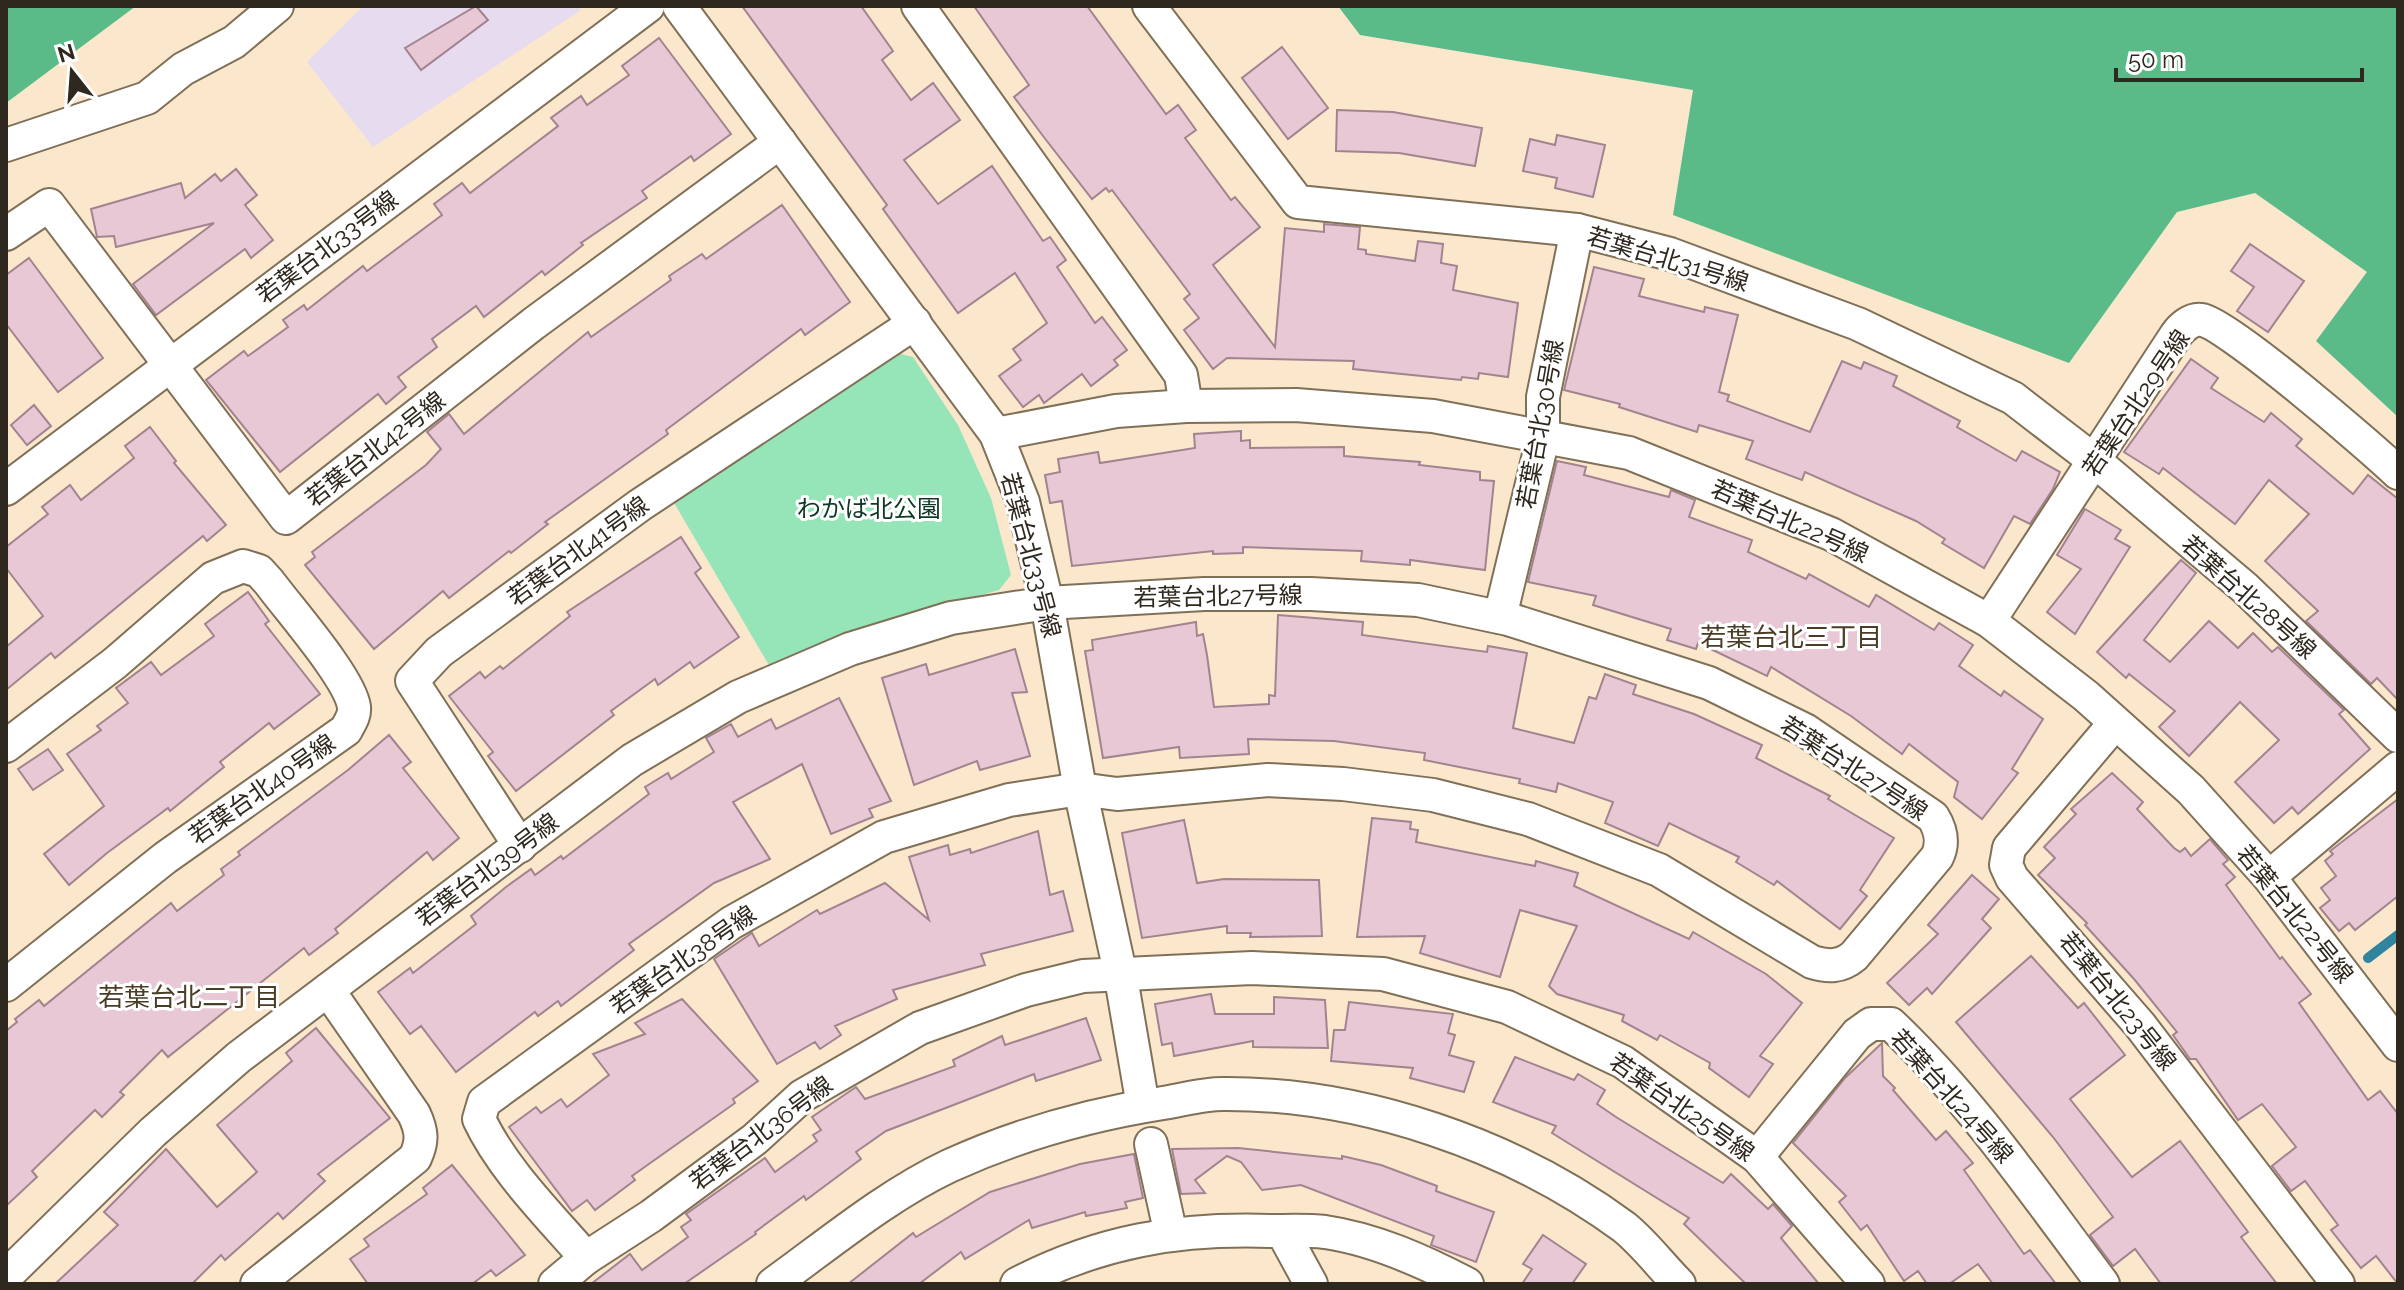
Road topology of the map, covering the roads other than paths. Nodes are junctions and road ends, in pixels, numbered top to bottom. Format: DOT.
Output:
graph roads {
  1 [pos="277,6"];
  2 [pos="648,6"];
  3 [pos="679,6"];
  4 [pos="918,6"];
  5 [pos="1149,6"];
  6 [pos="780,142"];
  7 [pos="6,145"];
  8 [pos="1577,230"];
  9 [pos="6,234"];
  10 [pos="915,323"];
  11 [pos="172,364"];
  12 [pos="1186,406"];
  13 [pos="996,434"];
  14 [pos="1543,438"];
  15 [pos="2096,462"];
  16 [pos="2398,473"];
  17 [pos="6,489"];
  18 [pos="1047,603"];
  19 [pos="1500,617"];
  20 [pos="1989,621"];
  21 [pos="2115,723"];
  22 [pos="2398,736"];
  23 [pos="6,746"];
  24 [pos="2398,768"];
  25 [pos="1080,789"];
  26 [pos="520,846"];
  27 [pos="2269,877"];
  28 [pos="1120,972"];
  29 [pos="6,985"];
  30 [pos="328,990"];
  31 [pos="2398,1045"];
  32 [pos="1143,1106"];
  33 [pos="1151,1144"];
  34 [pos="1757,1157"];
  35 [pos="1282,1231"];
  36 [pos="1171,1235"];
  37 [pos="1075,1272"];
  38 [pos="572,1274"];
  39 [pos="6,1276"];
  40 [pos="257,1284"];
  41 [pos="773,1284"];
  42 [pos="1017,1284"];
  43 [pos="1311,1284"];
  44 [pos="1467,1284"];
  45 [pos="1679,1284"];
  46 [pos="1868,1284"];
  47 [pos="2103,1284"];
  48 [pos="2338,1284"];
  1 -- 7 [label="street"];
  2 -- 11 [label="street, 若葉台北33号線"];
  3 -- 6 [label="street, 若葉台北33号線"];
  4 -- 12 [label="street"];
  5 -- 8 [label="street, 若葉台北31号線"];
  6 -- 10 [label="street, 若葉台北33号線"];
  6 -- 11 [label="street, 若葉台北42号線"];
  8 -- 14 [label="street, 若葉台北30号線"];
  8 -- 15 [label="street, 若葉台北31号線"];
  9 -- 11 [label="street, 若葉台北42号線"];
  10 -- 13 [label="street, 若葉台北33号線"];
  10 -- 26 [label="street, 若葉台北41号線"];
  11 -- 17 [label="street, 若葉台北33号線"];
  12 -- 13 [label="street, 若葉台北22号線"];
  12 -- 14 [label="street, 若葉台北22号線"];
  13 -- 18 [label="street, 若葉台北33号線"];
  14 -- 19 [label="street, 若葉台北30号線"];
  14 -- 20 [label="street, 若葉台北22号線"];
  15 -- 16 [label="street, 若葉台北29号線"];
  15 -- 20 [label="street, 若葉台北29号線"];
  15 -- 22 [label="street, 若葉台北28号線"];
  18 -- 19 [label="street, 若葉台北27号線"];
  18 -- 25 [label="street, 若葉台北33号線"];
  18 -- 26 [label="street, 若葉台北39号線"];
  19 -- 25 [label="street, 若葉台北27号線"];
  20 -- 21 [label="street, 若葉台北22号線"];
  21 -- 27 [label="street, 若葉台北22号線"];
  21 -- 48 [label="street, 若葉台北23号線"];
  23 -- 29 [label="street, 若葉台北40号線"];
  24 -- 27 [label="street"];
  25 -- 28 [label="street, 若葉台北33号線"];
  25 -- 38 [label="street, 若葉台北38号線"];
  26 -- 30 [label="street, 若葉台北39号線"];
  27 -- 31 [label="street, 若葉台北22号線"];
  28 -- 32 [label="street, 若葉台北33号線"];
  28 -- 34 [label="street, 若葉台北25号線"];
  28 -- 38 [label="street, 若葉台北36号線"];
  30 -- 39 [label="street, 若葉台北39号線"];
  30 -- 40 [label="street"];
  32 -- 41 [label="street"];
  32 -- 45 [label="street"];
  33 -- 36 [label="street"];
  34 -- 46 [label="street, 若葉台北25号線"];
  34 -- 47 [label="street, 若葉台北24号線"];
  35 -- 36 [label="street"];
  35 -- 43 [label="street"];
  35 -- 44 [label="street"];
  36 -- 37 [label="street"];
  37 -- 42 [label="street"];
}
